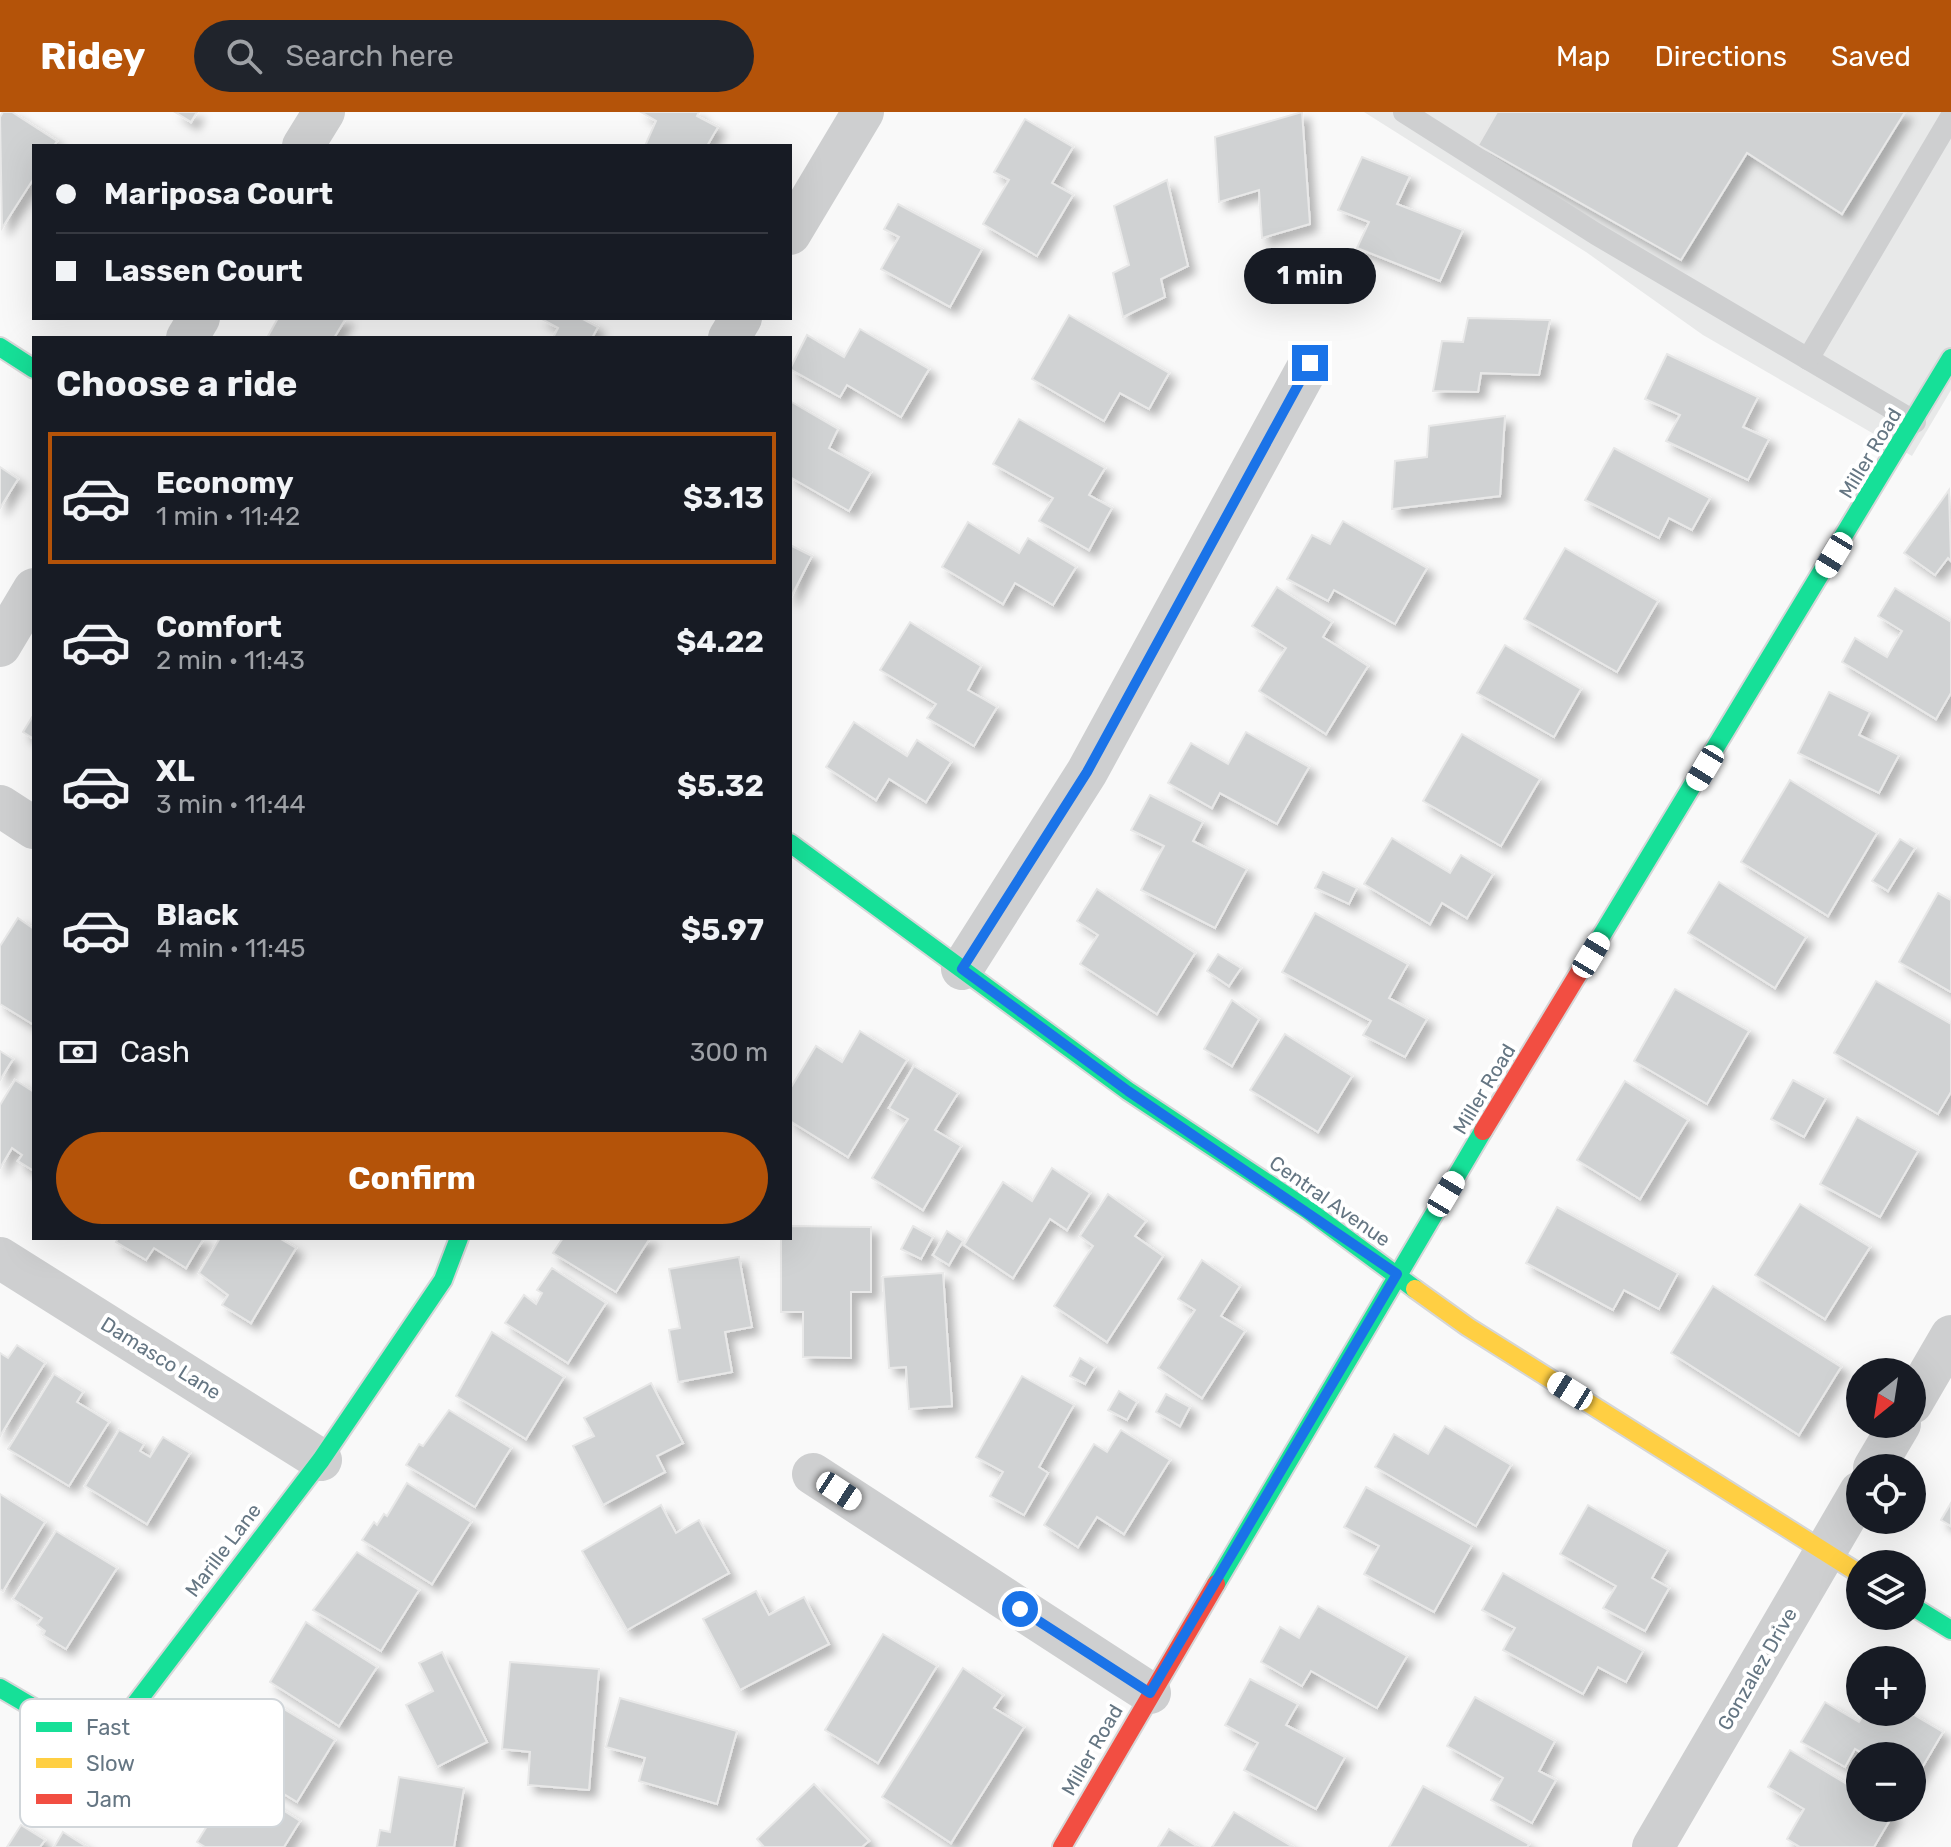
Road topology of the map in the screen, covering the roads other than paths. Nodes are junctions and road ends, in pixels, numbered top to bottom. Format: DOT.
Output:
graph roads {
  1 [pos="324,112"];
  2 [pos="863,112"];
  3 [pos="1404,112"];
  4 [pos="1951,117"];
  5 [pos="304,144"];
  6 [pos="792,231"];
  7 [pos="0,347"];
  8 [pos="1951,358"];
  9 [pos="1808,359"];
  10 [pos="1310,363"];
  11 [pos="32,368"];
  12 [pos="1915,422"];
  13 [pos="32,592"];
  14 [pos="0,646"];
  15 [pos="0,806"];
  16 [pos="32,827"];
  17 [pos="792,844"];
  18 [pos="962,969"];
  19 [pos="458,1240"];
  20 [pos="0,1258"];
  21 [pos="1397,1274"];
  22 [pos="1951,1336"];
  23 [pos="1926,1379"];
  24 [pos="321,1460"];
  25 [pos="813,1474"];
  26 [pos="1846,1516"];
  27 [pos="1825,1552"];
  28 [pos="1846,1565"];
  29 [pos="1926,1615"];
  30 [pos="1951,1630"];
  31 [pos="0,1688"];
  32 [pos="1150,1693"];
  33 [pos="139,1699"];
  34 [pos="20,1700"];
  35 [pos="1062,1847"];
  36 [pos="1653,1847"];
  1 -- 5 [label="street"];
  2 -- 6 [label="street"];
  3 -- 9 [label="lane"];
  4 -- 9 [label="lane"];
  7 -- 11 [label="street"];
  8 -- 12 [label="street, Miller Road"];
  9 -- 12 [label="lane"];
  10 -- 18 [label="street"];
  12 -- 21 [label="street, Miller Road"];
  13 -- 14 [label="street"];
  15 -- 16 [label="street"];
  17 -- 18 [label="street, Central Avenue"];
  18 -- 21 [label="street, Central Avenue"];
  19 -- 24 [label="street, Marille Lane"];
  20 -- 24 [label="street, Damasco Lane"];
  21 -- 27 [label="street, Central Avenue"];
  21 -- 32 [label="street, Miller Road"];
  22 -- 23 [label="street"];
  24 -- 33 [label="street, Marille Lane"];
  25 -- 32 [label="street"];
  26 -- 27 [label="street, Gonzalez Drive"];
  27 -- 28 [label="street, Central Avenue"];
  27 -- 36 [label="street, Gonzalez Drive"];
  29 -- 30 [label="street"];
  31 -- 34 [label="street, Marille Lane"];
  32 -- 35 [label="street, Miller Road"];
}
